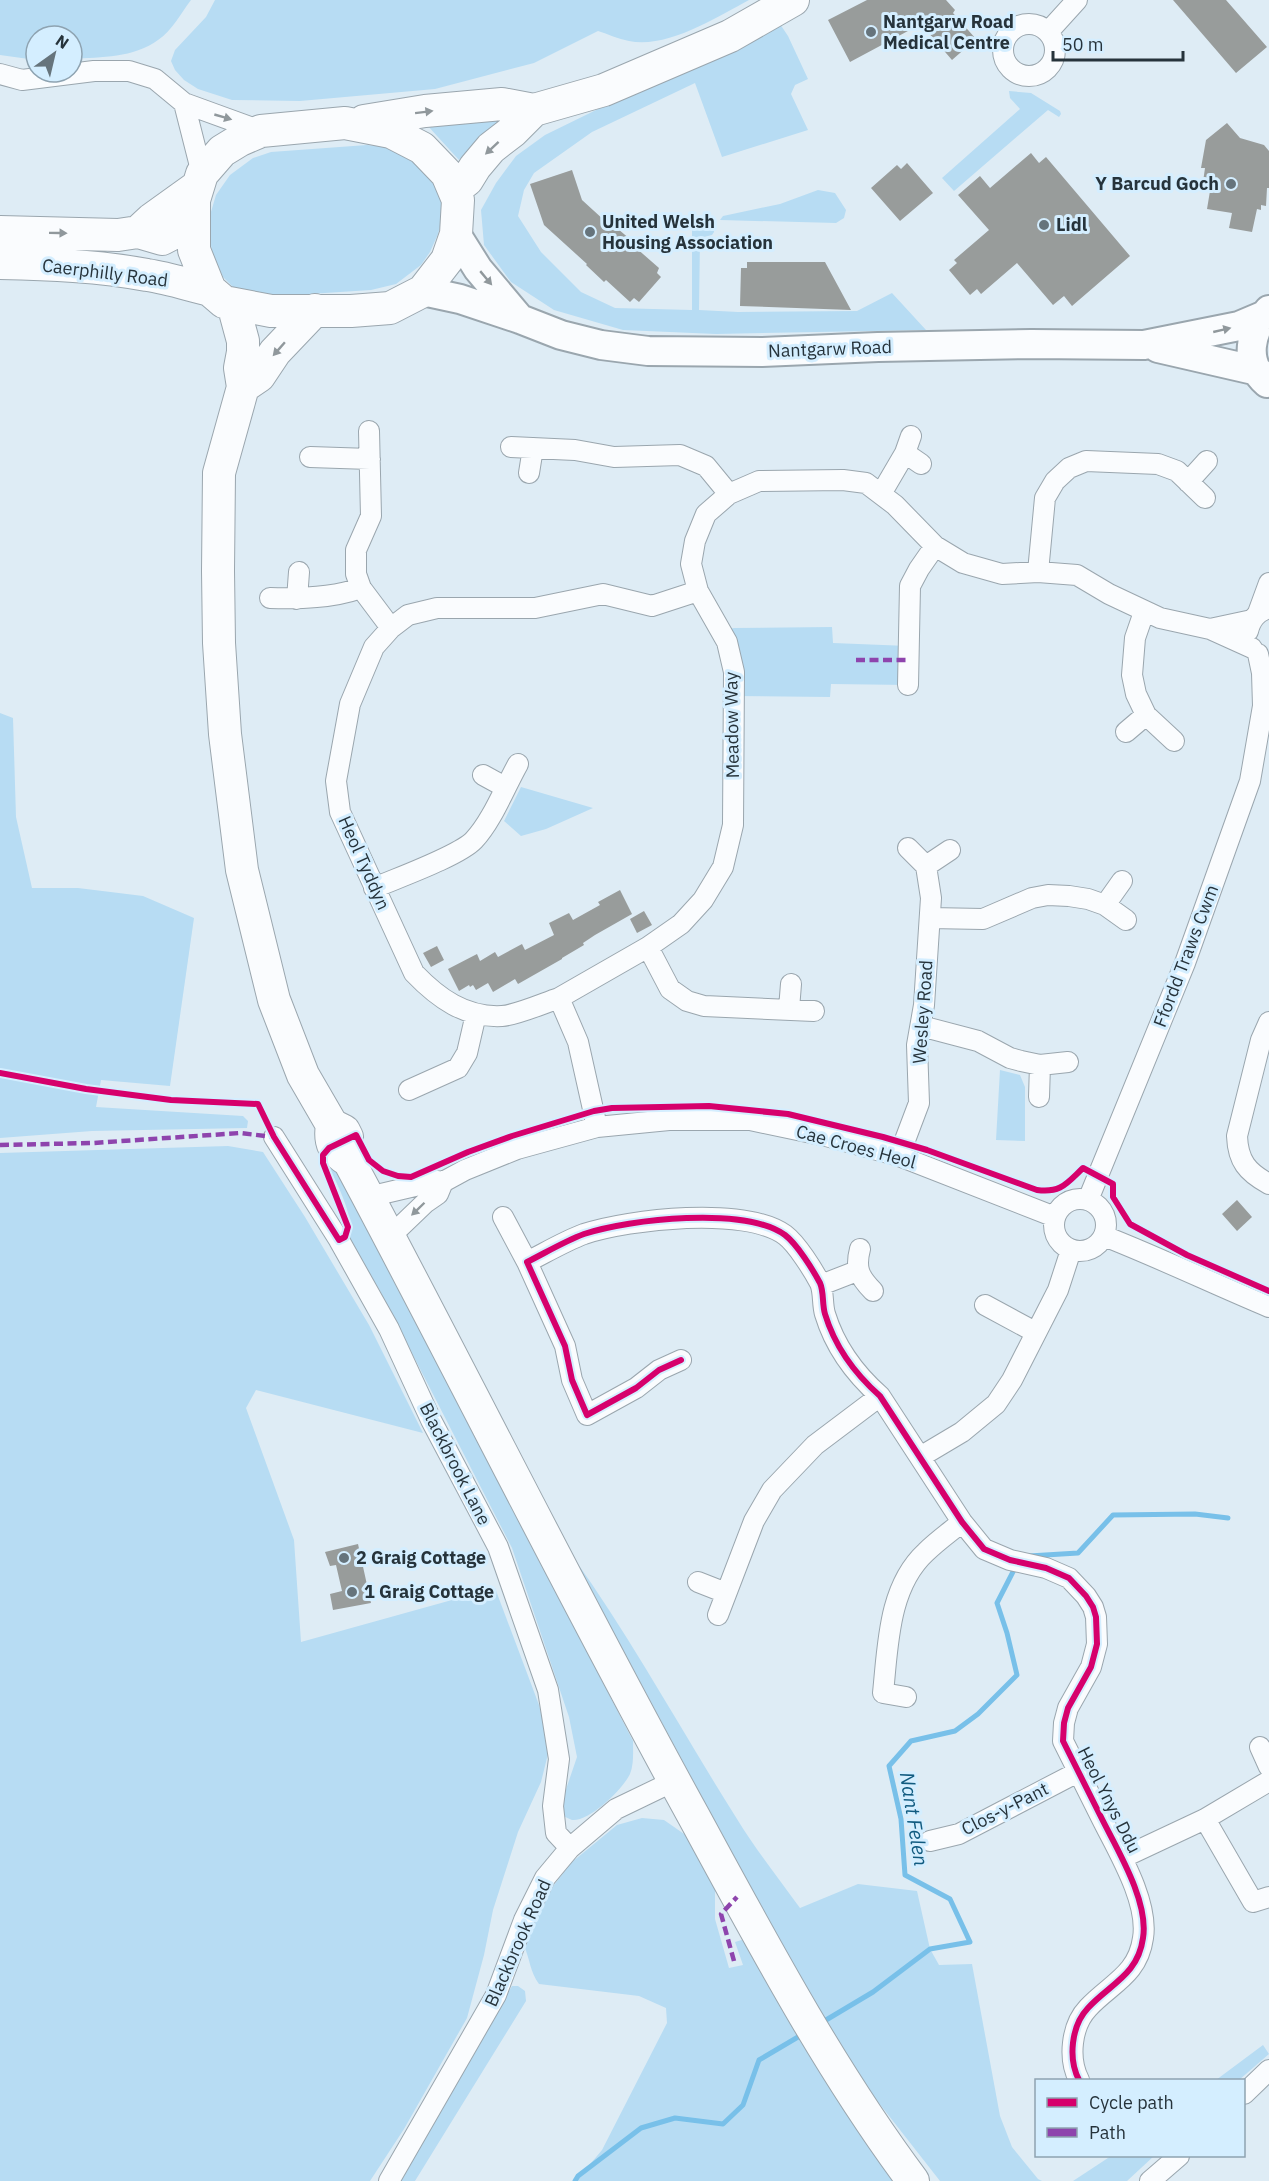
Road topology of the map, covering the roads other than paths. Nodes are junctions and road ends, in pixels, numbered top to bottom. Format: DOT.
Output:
graph roads {
  1 [pos="793,0"];
  2 [pos="1077,0"];
  3 [pos="1048,32"];
  4 [pos="0,74"];
  5 [pos="184,103"];
  6 [pos="534,110"];
  7 [pos="345,123"];
  8 [pos="261,131"];
  9 [pos="200,180"];
  10 [pos="454,190"];
  11 [pos="194,218"];
  12 [pos="0,232"];
  13 [pos="138,232"];
  14 [pos="456,234"];
  15 [pos="0,263"];
  16 [pos="423,291"];
  17 [pos="222,297"];
  18 [pos="315,310"];
  19 [pos="1267,312"];
  20 [pos="520,319"];
  21 [pos="1144,345"];
  22 [pos="1264,378"];
  23 [pos="243,387"];
  24 [pos="369,431"];
  25 [pos="511,447"];
  26 [pos="533,448"];
  27 [pos="912,451"];
  28 [pos="310,457"];
  29 [pos="370,459"];
  30 [pos="1206,461"];
  31 [pos="529,473"];
  32 [pos="1188,482"];
  33 [pos="729,494"];
  34 [pos="881,494"];
  35 [pos="1204,498"];
  36 [pos="935,546"];
  37 [pos="299,572"];
  38 [pos="1038,572"];
  39 [pos="1269,583"];
  40 [pos="361,588"];
  41 [pos="698,591"];
  42 [pos="270,598"];
  43 [pos="297,599"];
  44 [pos="1144,612"];
  45 [pos="1260,614"];
  46 [pos="391,628"];
  47 [pos="1209,629"];
  48 [pos="1260,654"];
  49 [pos="908,685"];
  50 [pos="1266,697"];
  51 [pos="1146,716"];
  52 [pos="1126,732"];
  53 [pos="1174,741"];
  54 [pos="518,764"];
  55 [pos="483,775"];
  56 [pos="505,787"];
  57 [pos="908,848"];
  58 [pos="950,850"];
  59 [pos="926,866"];
  60 [pos="1122,881"];
  61 [pos="374,888"];
  62 [pos="1105,905"];
  63 [pos="930,918"];
  64 [pos="1126,920"];
  65 [pos="648,947"];
  66 [pos="791,984"];
  67 [pos="559,998"];
  68 [pos="789,1009"];
  69 [pos="814,1011"];
  70 [pos="476,1014"];
  71 [pos="1269,1022"];
  72 [pos="921,1026"];
  73 [pos="1068,1062"];
  74 [pos="1040,1065"];
  75 [pos="409,1090"];
  76 [pos="1039,1097"];
  77 [pos="597,1127"];
  78 [pos="274,1137"];
  79 [pos="899,1156"];
  80 [pos="443,1182"];
  81 [pos="1269,1184"];
  82 [pos="370,1200"];
  83 [pos="1088,1200"];
  84 [pos="503,1217"];
  85 [pos="1055,1217"];
  86 [pos="388,1234"];
  87 [pos="1104,1236"];
  88 [pos="860,1249"];
  89 [pos="1071,1250"];
  90 [pos="527,1262"];
  91 [pos="857,1271"];
  92 [pos="821,1285"];
  93 [pos="873,1291"];
  94 [pos="985,1305"];
  95 [pos="1269,1307"];
  96 [pos="1035,1332"];
  97 [pos="681,1360"];
  98 [pos="880,1396"];
  99 [pos="920,1457"];
  100 [pos="962,1522"];
  101 [pos="698,1582"];
  102 [pos="726,1593"];
  103 [pos="718,1615"];
  104 [pos="906,1697"];
  105 [pos="1260,1747"];
  106 [pos="1269,1767"];
  107 [pos="1078,1772"];
  108 [pos="674,1781"];
  109 [pos="1269,1781"];
  110 [pos="1204,1819"];
  111 [pos="930,1841"];
  112 [pos="570,1848"];
  113 [pos="1122,1858"];
  114 [pos="1269,1897"];
  115 [pos="1268,2073"];
  116 [pos="1079,2079"];
  117 [pos="1245,2093"];
  118 [pos="1178,2157"];
  119 [pos="389,2181"];
  120 [pos="913,2181"];
  121 [pos="1150,2181"];
  1 -- 6 [label="main road"];
  2 -- 3 [label="street"];
  4 -- 5 [label="street"];
  5 -- 8 [label="street, one-way"];
  5 -- 9 [label="street"];
  7 -- 6 [label="main road, one-way"];
  6 -- 10 [label="main road, one-way"];
  7 -- 8 [label="main road"];
  7 -- 10 [label="main road"];
  8 -- 9 [label="main road"];
  9 -- 11 [label="main road"];
  9 -- 13 [label="main road"];
  10 -- 14 [label="main road"];
  11 -- 13 [label="main road, Caerphilly Road"];
  11 -- 17 [label="main road"];
  12 -- 13 [label="main road, Caerphilly Road, one-way"];
  14 -- 16 [label="main road"];
  14 -- 20 [label="main road, Nantgarw Road, one-way"];
  15 -- 17 [label="main road, Caerphilly Road"];
  16 -- 18 [label="main road, Caerphilly Road"];
  16 -- 20 [label="main road, Nantgarw Road"];
  17 -- 18 [label="main road, Caerphilly Road"];
  17 -- 23 [label="main road"];
  18 -- 23 [label="main road, one-way"];
  21 -- 19 [label="main road, Nantgarw Road, one-way"];
  19 -- 22 [label="main road"];
  20 -- 21 [label="main road, Nantgarw Road"];
  21 -- 22 [label="main road, Nantgarw Road"];
  23 -- 82 [label="main road"];
  24 -- 29 [label="street"];
  25 -- 26 [label="street"];
  26 -- 31 [label="street"];
  26 -- 33 [label="street"];
  27 -- 34 [label="street"];
  28 -- 29 [label="street"];
  29 -- 40 [label="street"];
  30 -- 32 [label="street"];
  32 -- 35 [label="street"];
  32 -- 38 [label="street"];
  33 -- 34 [label="street, Meadow Way"];
  33 -- 41 [label="street, Meadow Way"];
  34 -- 36 [label="street, Meadow Way"];
  36 -- 38 [label="street, Meadow Way"];
  36 -- 49 [label="street"];
  37 -- 43 [label="street"];
  38 -- 44 [label="street, Meadow Way"];
  39 -- 45 [label="street"];
  40 -- 43 [label="street"];
  40 -- 46 [label="street"];
  41 -- 46 [label="street, Heol Tyddyn"];
  41 -- 65 [label="street, Meadow Way"];
  42 -- 43 [label="street"];
  44 -- 47 [label="street, Meadow Way"];
  44 -- 51 [label="street"];
  45 -- 47 [label="street, Meadow Way"];
  45 -- 48 [label="street, Ffordd Traws Cwm"];
  46 -- 61 [label="street, Heol Tyddyn"];
  47 -- 48 [label="street, Meadow Way"];
  48 -- 50 [label="street, Ffordd Traws Cwm"];
  50 -- 83 [label="street, Ffordd Traws Cwm"];
  51 -- 52 [label="street"];
  51 -- 53 [label="street"];
  54 -- 56 [label="street"];
  55 -- 56 [label="street"];
  56 -- 61 [label="street"];
  57 -- 59 [label="street"];
  58 -- 59 [label="street"];
  59 -- 63 [label="street, Wesley Road"];
  60 -- 62 [label="street"];
  61 -- 70 [label="street, Heol Tyddyn"];
  62 -- 63 [label="street"];
  62 -- 64 [label="street"];
  63 -- 72 [label="street, Wesley Road"];
  65 -- 67 [label="street, Meadow Way"];
  65 -- 68 [label="street"];
  66 -- 68 [label="street"];
  67 -- 70 [label="street, Heol Tyddyn"];
  67 -- 77 [label="street"];
  68 -- 69 [label="street"];
  70 -- 75 [label="street"];
  71 -- 81 [label="street"];
  72 -- 74 [label="street"];
  72 -- 79 [label="street, Wesley Road"];
  73 -- 74 [label="street"];
  74 -- 76 [label="street"];
  77 -- 79 [label="street, Cae Croes Heol"];
  77 -- 80 [label="street, Cae Croes Heol"];
  78 -- 112 [label="street, Blackbrook Lane"];
  79 -- 85 [label="street, Cae Croes Heol"];
  80 -- 82 [label="street, Cae Croes Heol"];
  80 -- 86 [label="street, Cae Croes Heol, one-way"];
  82 -- 86 [label="main road"];
  83 -- 85 [label="street"];
  83 -- 87 [label="street"];
  84 -- 90 [label="street"];
  85 -- 89 [label="street"];
  86 -- 108 [label="main road"];
  87 -- 89 [label="street"];
  87 -- 95 [label="street"];
  88 -- 91 [label="street"];
  89 -- 96 [label="street"];
  90 -- 92 [label="street"];
  90 -- 97 [label="street"];
  91 -- 92 [label="street"];
  91 -- 93 [label="street"];
  92 -- 98 [label="street, Heol Ynys Ddu"];
  94 -- 96 [label="street"];
  96 -- 99 [label="street"];
  98 -- 99 [label="street, Heol Ynys Ddu"];
  98 -- 102 [label="street"];
  99 -- 100 [label="street, Heol Ynys Ddu"];
  100 -- 104 [label="street"];
  100 -- 107 [label="street, Heol Ynys Ddu"];
  101 -- 102 [label="street"];
  102 -- 103 [label="street"];
  105 -- 106 [label="street"];
  107 -- 111 [label="street, Clos-y-Pant"];
  107 -- 113 [label="street, Heol Ynys Ddu"];
  108 -- 112 [label="street, Blackbrook Road"];
  108 -- 120 [label="main road"];
  109 -- 110 [label="street"];
  110 -- 113 [label="street"];
  110 -- 114 [label="street"];
  112 -- 119 [label="street, Blackbrook Road"];
  113 -- 116 [label="street, Heol Ynys Ddu"];
  115 -- 117 [label="street"];
  118 -- 121 [label="street"];
}
